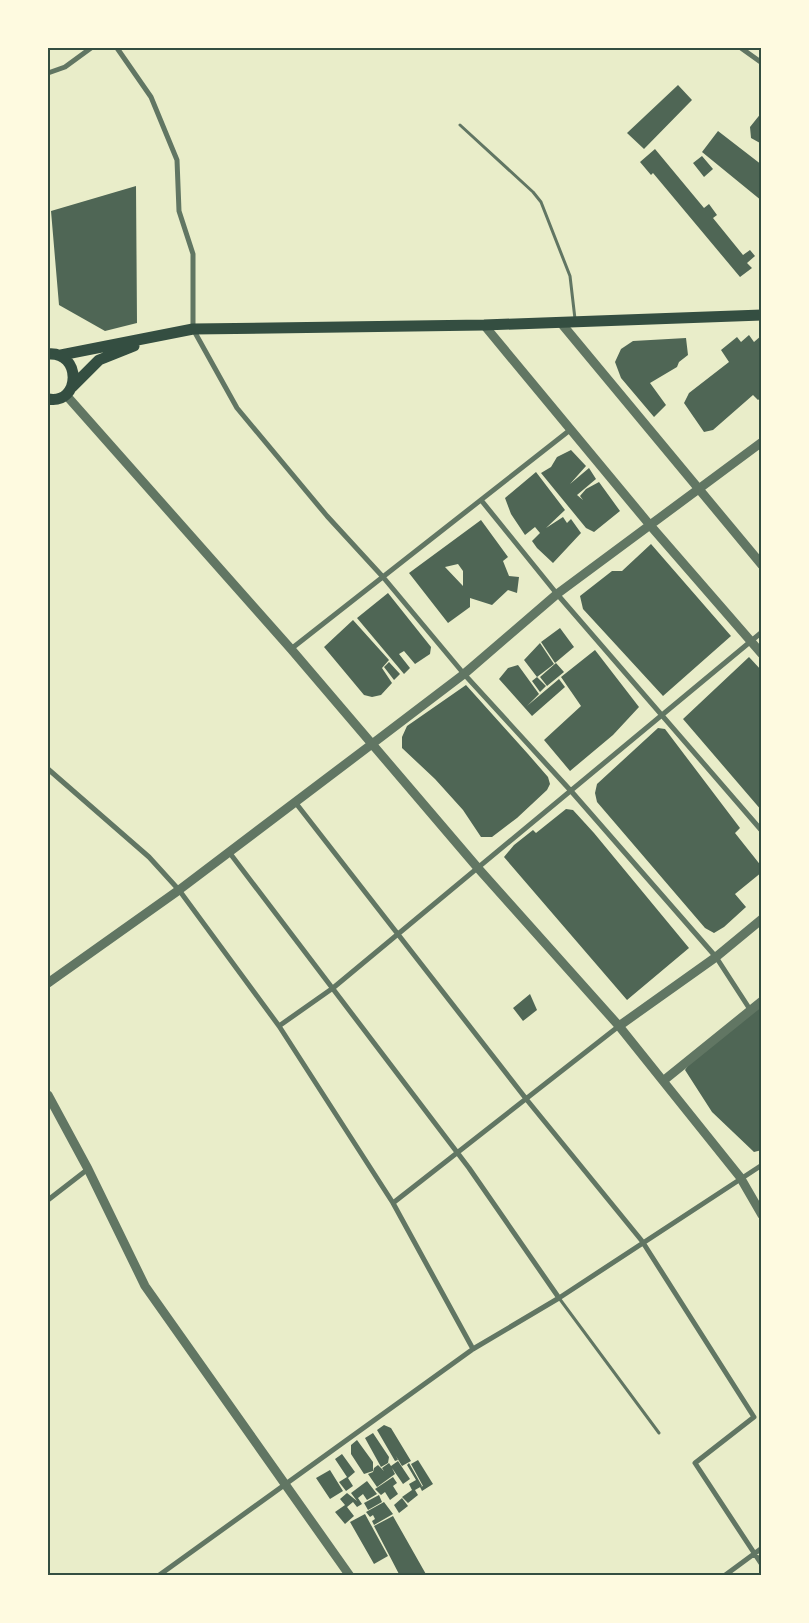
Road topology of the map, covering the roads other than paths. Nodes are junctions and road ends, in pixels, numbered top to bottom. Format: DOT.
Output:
graph roads {
  1 [pos="91,48"];
  2 [pos="117,48"];
  3 [pos="741,48"];
  4 [pos="762,64"];
  5 [pos="48,73"];
  6 [pos="460,125"];
  7 [pos="762,315"];
  8 [pos="576,322"];
  9 [pos="561,323"];
  10 [pos="484,325"];
  11 [pos="193,328"];
  12 [pos="48,354"];
  13 [pos="61,356"];
  14 [pos="69,391"];
  15 [pos="48,399"];
  16 [pos="570,430"];
  17 [pos="762,442"];
  18 [pos="699,490"];
  19 [pos="481,500"];
  20 [pos="649,524"];
  21 [pos="762,565"];
  22 [pos="383,577"];
  23 [pos="557,594"];
  24 [pos="762,632"];
  25 [pos="750,641"];
  26 [pos="291,649"];
  27 [pos="762,654"];
  28 [pos="464,674"];
  29 [pos="662,715"];
  30 [pos="372,744"];
  31 [pos="48,769"];
  32 [pos="571,791"];
  33 [pos="295,802"];
  34 [pos="762,831"];
  35 [pos="229,852"];
  36 [pos="477,867"];
  37 [pos="179,890"];
  38 [pos="762,919"];
  39 [pos="399,933"];
  40 [pos="716,957"];
  41 [pos="48,983"];
  42 [pos="333,988"];
  43 [pos="762,1001"];
  44 [pos="750,1011"];
  45 [pos="279,1026"];
  46 [pos="619,1026"];
  47 [pos="663,1081"];
  48 [pos="48,1095"];
  49 [pos="527,1100"];
  50 [pos="457,1155"];
  51 [pos="762,1165"];
  52 [pos="88,1169"];
  53 [pos="740,1178"];
  54 [pos="48,1200"];
  55 [pos="393,1203"];
  56 [pos="762,1215"];
  57 [pos="642,1241"];
  58 [pos="559,1298"];
  59 [pos="473,1349"];
  60 [pos="659,1433"];
  61 [pos="285,1484"];
  62 [pos="762,1548"];
  63 [pos="754,1554"];
  64 [pos="762,1565"];
  65 [pos="158,1576"];
  66 [pos="350,1576"];
  67 [pos="724,1576"];
  1 -- 5 [label="street"];
  2 -- 11 [label="street"];
  3 -- 4 [label="street"];
  6 -- 8 [label="lane"];
  7 -- 8 [label="highway"];
  8 -- 9 [label="highway"];
  9 -- 10 [label="highway"];
  9 -- 18 [label="street"];
  10 -- 11 [label="highway"];
  10 -- 16 [label="street"];
  11 -- 13 [label="highway"];
  11 -- 14 [label="highway"];
  11 -- 22 [label="street"];
  12 -- 13 [label="highway"];
  13 -- 14 [label="highway"];
  14 -- 15 [label="highway"];
  14 -- 26 [label="street"];
  16 -- 19 [label="street"];
  16 -- 20 [label="street"];
  17 -- 18 [label="street"];
  18 -- 20 [label="street"];
  18 -- 21 [label="street"];
  19 -- 22 [label="street"];
  19 -- 23 [label="street"];
  20 -- 23 [label="street"];
  20 -- 25 [label="street"];
  22 -- 26 [label="street"];
  22 -- 28 [label="street"];
  23 -- 28 [label="street"];
  23 -- 29 [label="street"];
  24 -- 25 [label="street"];
  25 -- 27 [label="street"];
  25 -- 29 [label="street"];
  26 -- 30 [label="street"];
  28 -- 30 [label="street"];
  28 -- 32 [label="street"];
  29 -- 32 [label="street"];
  29 -- 34 [label="street"];
  30 -- 33 [label="street"];
  30 -- 36 [label="street"];
  31 -- 37 [label="street"];
  32 -- 36 [label="street"];
  32 -- 40 [label="street"];
  33 -- 35 [label="street"];
  33 -- 39 [label="street"];
  35 -- 37 [label="street"];
  35 -- 42 [label="street"];
  36 -- 39 [label="street"];
  36 -- 46 [label="street"];
  37 -- 41 [label="street"];
  37 -- 45 [label="street"];
  38 -- 40 [label="street"];
  39 -- 42 [label="street"];
  39 -- 49 [label="street"];
  40 -- 44 [label="street"];
  40 -- 46 [label="street"];
  42 -- 45 [label="street"];
  42 -- 50 [label="street"];
  43 -- 44 [label="street"];
  44 -- 47 [label="street"];
  45 -- 55 [label="street"];
  46 -- 47 [label="street"];
  46 -- 49 [label="street"];
  47 -- 53 [label="street"];
  48 -- 52 [label="street"];
  49 -- 50 [label="street"];
  49 -- 57 [label="street"];
  50 -- 55 [label="street"];
  50 -- 58 [label="street"];
  51 -- 53 [label="street"];
  52 -- 54 [label="street"];
  52 -- 61 [label="street"];
  53 -- 56 [label="street"];
  53 -- 57 [label="street"];
  55 -- 59 [label="street"];
  57 -- 58 [label="street"];
  57 -- 63 [label="street"];
  58 -- 59 [label="street"];
  58 -- 60 [label="lane"];
  59 -- 61 [label="street"];
  61 -- 65 [label="street"];
  61 -- 66 [label="street"];
  62 -- 63 [label="street"];
  63 -- 64 [label="street"];
  63 -- 67 [label="street"];
}
